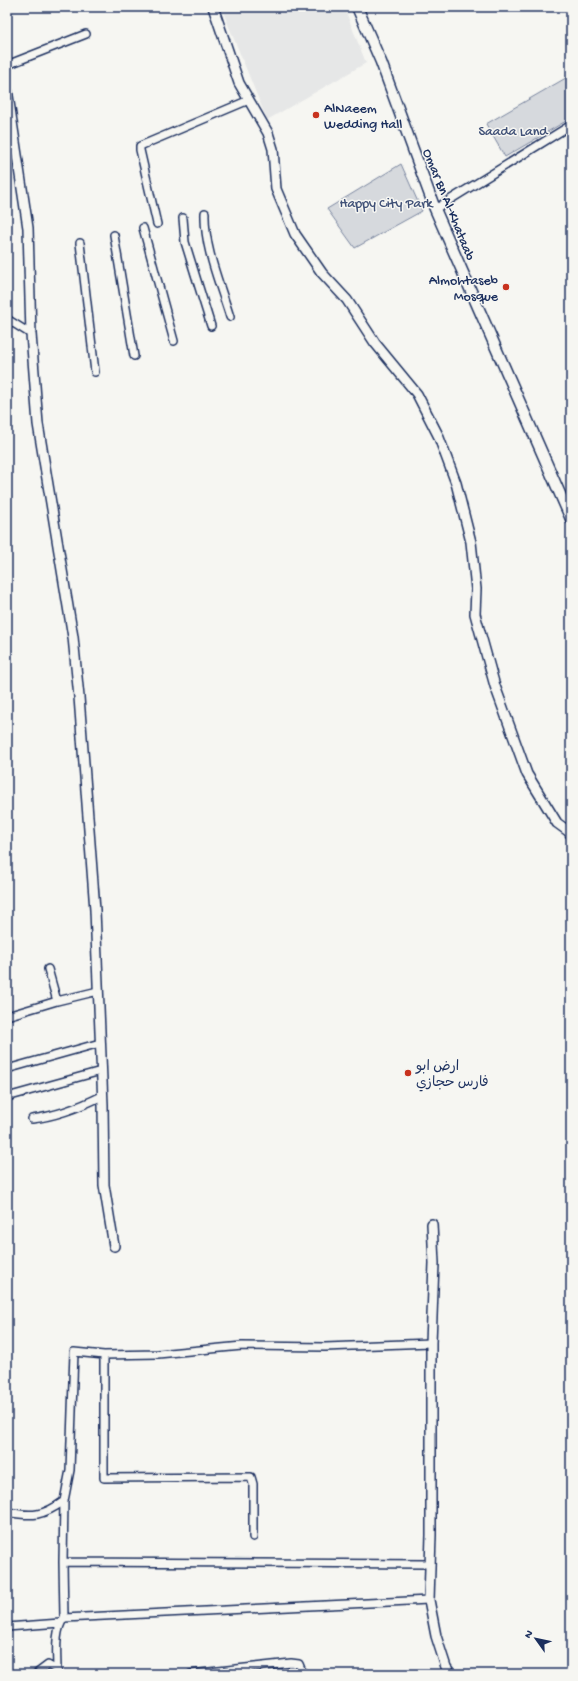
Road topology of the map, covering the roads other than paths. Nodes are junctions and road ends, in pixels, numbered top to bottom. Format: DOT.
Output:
graph roads {
  1 [pos="213,7"];
  2 [pos="358,7"];
  3 [pos="86,34"];
  4 [pos="7,65"];
  5 [pos="7,89"];
  6 [pos="249,100"];
  7 [pos="571,125"];
  8 [pos="435,209"];
  9 [pos="205,213"];
  10 [pos="183,218"];
  11 [pos="157,224"];
  12 [pos="143,228"];
  13 [pos="114,235"];
  14 [pos="80,243"];
  15 [pos="230,317"];
  16 [pos="7,319"];
  17 [pos="211,326"];
  18 [pos="31,334"];
  19 [pos="174,341"];
  20 [pos="134,356"];
  21 [pos="95,372"];
  22 [pos="571,519"];
  23 [pos="570,831"];
  24 [pos="48,969"];
  25 [pos="98,991"];
  26 [pos="57,1001"];
  27 [pos="7,1016"];
  28 [pos="100,1043"];
  29 [pos="7,1069"];
  30 [pos="101,1071"];
  31 [pos="102,1096"];
  32 [pos="7,1097"];
  33 [pos="32,1119"];
  34 [pos="432,1224"];
  35 [pos="114,1246"];
  36 [pos="431,1343"];
  37 [pos="104,1355"];
  38 [pos="64,1501"];
  39 [pos="7,1512"];
  40 [pos="253,1537"];
  41 [pos="63,1562"];
  42 [pos="429,1564"];
  43 [pos="429,1600"];
  44 [pos="62,1621"];
  45 [pos="7,1627"];
  46 [pos="58,1672"];
  47 [pos="36,1674"];
  48 [pos="191,1674"];
  49 [pos="303,1674"];
  50 [pos="451,1674"];
  1 -- 6 [label="street"];
  2 -- 8 [label="main road, Omar Bn Al-Khataab"];
  3 -- 4 [label="street"];
  5 -- 18 [label="street"];
  6 -- 11 [label="street"];
  6 -- 23 [label="street"];
  7 -- 8 [label="street"];
  8 -- 22 [label="main road, Omar Bn Al-Khataab"];
  9 -- 15 [label="street"];
  10 -- 17 [label="street"];
  12 -- 19 [label="street"];
  13 -- 20 [label="street"];
  14 -- 21 [label="street"];
  16 -- 18 [label="street"];
  18 -- 25 [label="street"];
  24 -- 26 [label="street"];
  25 -- 26 [label="street"];
  25 -- 28 [label="street"];
  26 -- 27 [label="street"];
  28 -- 29 [label="street"];
  28 -- 30 [label="street"];
  30 -- 31 [label="street"];
  30 -- 32 [label="street"];
  31 -- 33 [label="street"];
  31 -- 35 [label="street"];
  34 -- 36 [label="street"];
  36 -- 37 [label="street"];
  36 -- 42 [label="street"];
  37 -- 38 [label="street"];
  37 -- 40 [label="street"];
  38 -- 39 [label="street"];
  38 -- 41 [label="street"];
  41 -- 42 [label="street"];
  41 -- 44 [label="street"];
  42 -- 43 [label="street"];
  43 -- 44 [label="street"];
  43 -- 50 [label="street"];
  44 -- 45 [label="street"];
  44 -- 46 [label="street"];
  46 -- 47 [label="street"];
  48 -- 49 [label="street"];
}
